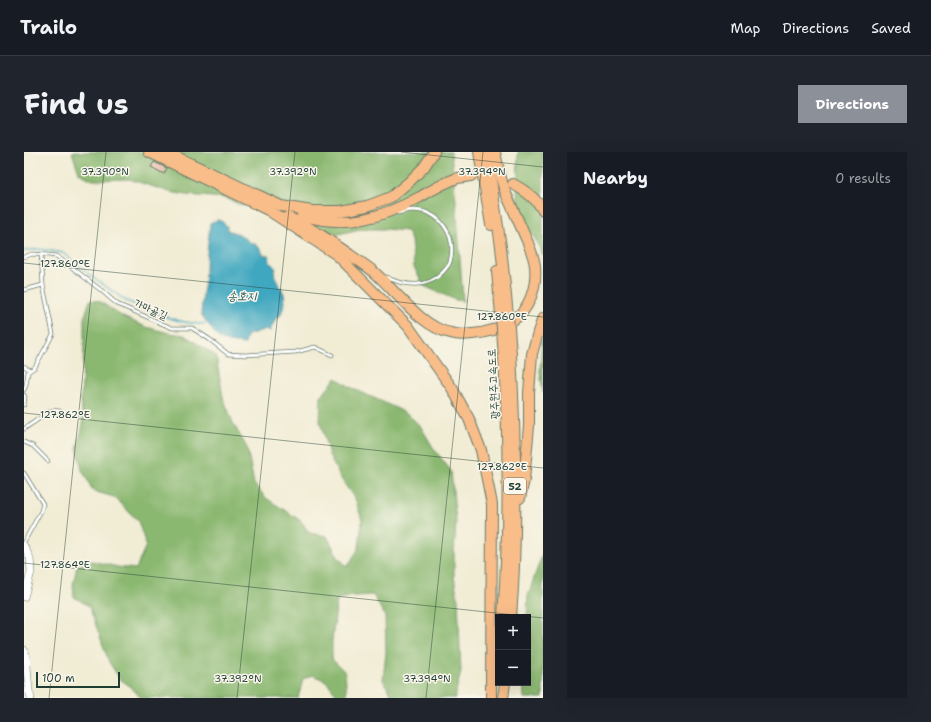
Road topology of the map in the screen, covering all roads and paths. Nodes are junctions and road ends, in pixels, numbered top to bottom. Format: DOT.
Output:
graph roads {
  1 [pos="149,152"];
  2 [pos="166,152"];
  3 [pos="434,152"];
  4 [pos="479,152"];
  5 [pos="487,152"];
  6 [pos="495,152"];
  7 [pos="470,176"];
  8 [pos="512,184"];
  9 [pos="281,206"];
  10 [pos="268,210"];
  11 [pos="543,210"];
  12 [pos="379,216"];
  13 [pos="41,254"];
  14 [pos="24,256"];
  15 [pos="373,272"];
  16 [pos="43,285"];
  17 [pos="24,290"];
  18 [pos="504,315"];
  19 [pos="543,318"];
  20 [pos="332,355"];
  21 [pos="507,356"];
  22 [pos="24,366"];
  23 [pos="30,370"];
  24 [pos="24,390"];
  25 [pos="24,395"];
  26 [pos="24,405"];
  27 [pos="60,411"];
  28 [pos="24,429"];
  29 [pos="24,442"];
  30 [pos="48,461"];
  31 [pos="24,473"];
  32 [pos="515,526"];
  33 [pos="24,542"];
  34 [pos="24,546"];
  35 [pos="24,597"];
  36 [pos="504,614"];
  37 [pos="511,614"];
  38 [pos="24,650"];
  39 [pos="498,686"];
  40 [pos="505,686"];
  41 [pos="31,698"];
  42 [pos="491,698"];
  43 [pos="497,698"];
  44 [pos="503,698"];
  1 -- 10 [label="highway"];
  2 -- 9 [label="highway"];
  3 -- 9 [label="highway"];
  4 -- 18 [label="highway, 광주원주고속도로 / 52"];
  5 -- 18 [label="highway, 광주원주고속도로 / 52"];
  6 -- 15 [label="highway"];
  7 -- 12 [label="highway"];
  8 -- 11 [label="highway"];
  9 -- 12 [label="highway"];
  10 -- 15 [label="highway"];
  10 -- 42 [label="highway"];
  12 -- 15 [label="lane"];
  13 -- 14 [label="lane, 가마골길"];
  13 -- 16 [label="lane"];
  13 -- 20 [label="lane, 가마골길"];
  16 -- 17 [label="lane"];
  16 -- 23 [label="lane"];
  18 -- 21 [label="highway, 광주원주고속도로 / 52, bridge"];
  19 -- 32 [label="highway"];
  21 -- 32 [label="highway, 광주원주고속도로 / 52"];
  21 -- 36 [label="highway, 광주원주고속도로 / 52"];
  22 -- 23 [label="lane"];
  23 -- 24 [label="lane"];
  25 -- 26 [label="lane"];
  27 -- 28 [label="lane"];
  29 -- 30 [label="lane"];
  31 -- 33 [label="lane"];
  32 -- 37 [label="highway, 광주원주고속도로 / 52"];
  34 -- 35 [label="street"];
  38 -- 41 [label="street"];
  39 -- 43 [label="highway"];
  40 -- 44 [label="highway"];
}
